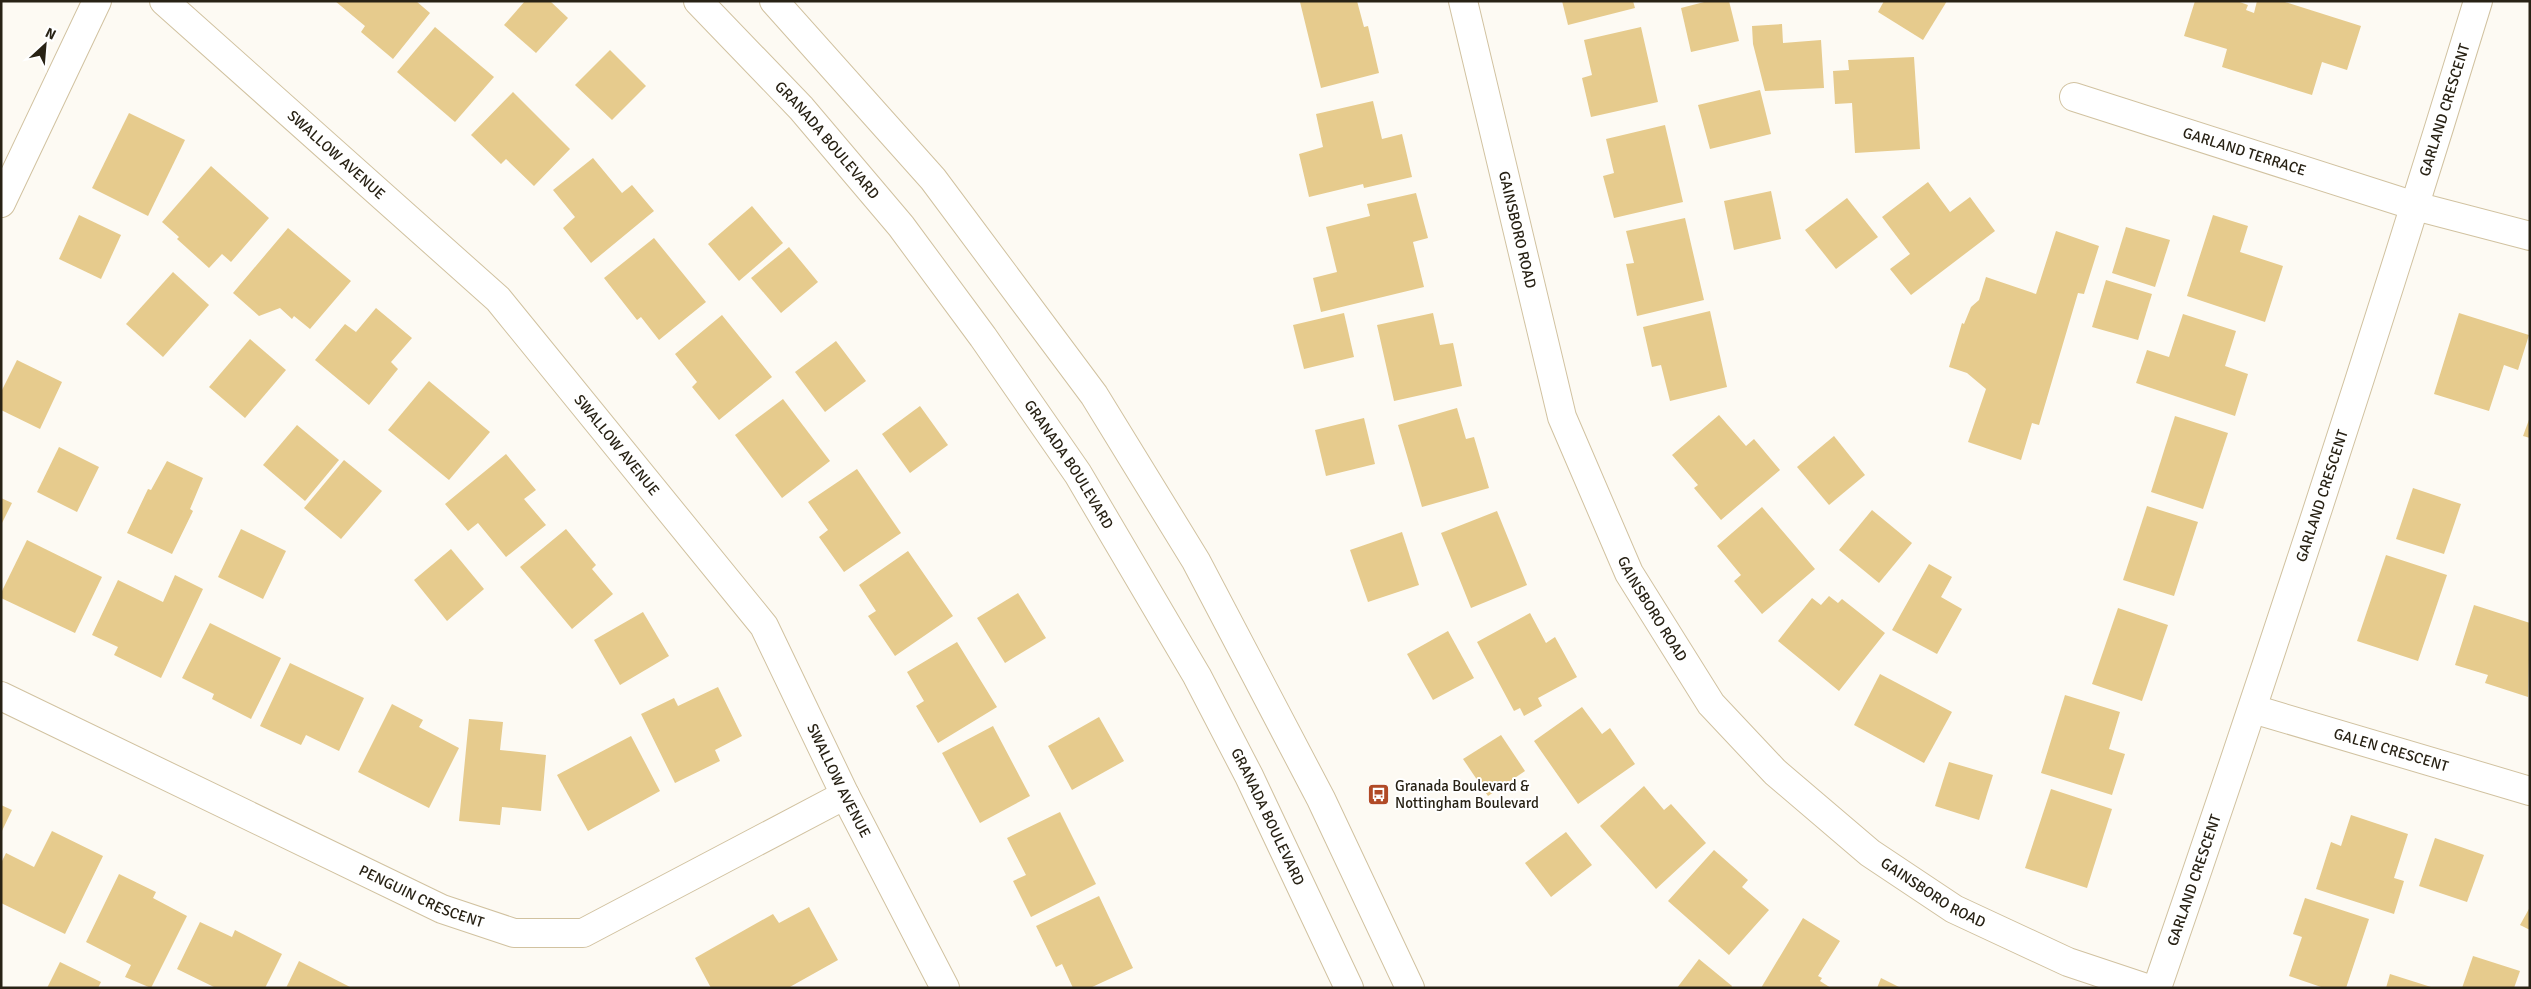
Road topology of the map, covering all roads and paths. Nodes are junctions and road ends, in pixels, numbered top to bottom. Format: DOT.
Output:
graph roads {
  1 [pos="97,1"];
  2 [pos="164,1"];
  3 [pos="698,1"];
  4 [pos="774,1"];
  5 [pos="1463,1"];
  6 [pos="2478,1"];
  7 [pos="2074,97"];
  8 [pos="1,203"];
  9 [pos="2415,206"];
  10 [pos="2530,236"];
  11 [pos="1,696"];
  12 [pos="2253,709"];
  13 [pos="2530,791"];
  14 [pos="845,795"];
  15 [pos="945,988"];
  16 [pos="1349,988"];
  17 [pos="1410,988"];
  18 [pos="2146,988"];
  19 [pos="2157,988"];
  1 -- 8 [label="street"];
  2 -- 14 [label="street, SWALLOW AVENUE"];
  3 -- 16 [label="street, GRANADA BOULEVARD"];
  4 -- 17 [label="street"];
  5 -- 18 [label="street, GAINSBORO ROAD"];
  6 -- 9 [label="street, GARLAND CRESCENT"];
  7 -- 9 [label="street, GARLAND TERRACE"];
  9 -- 10 [label="street, GARLAND TERRACE"];
  9 -- 12 [label="street, GARLAND CRESCENT"];
  11 -- 14 [label="street, PENGUIN CRESCENT"];
  12 -- 13 [label="street, GALEN CRESCENT"];
  12 -- 19 [label="street, GARLAND CRESCENT"];
  14 -- 15 [label="street, SWALLOW AVENUE"];
}
